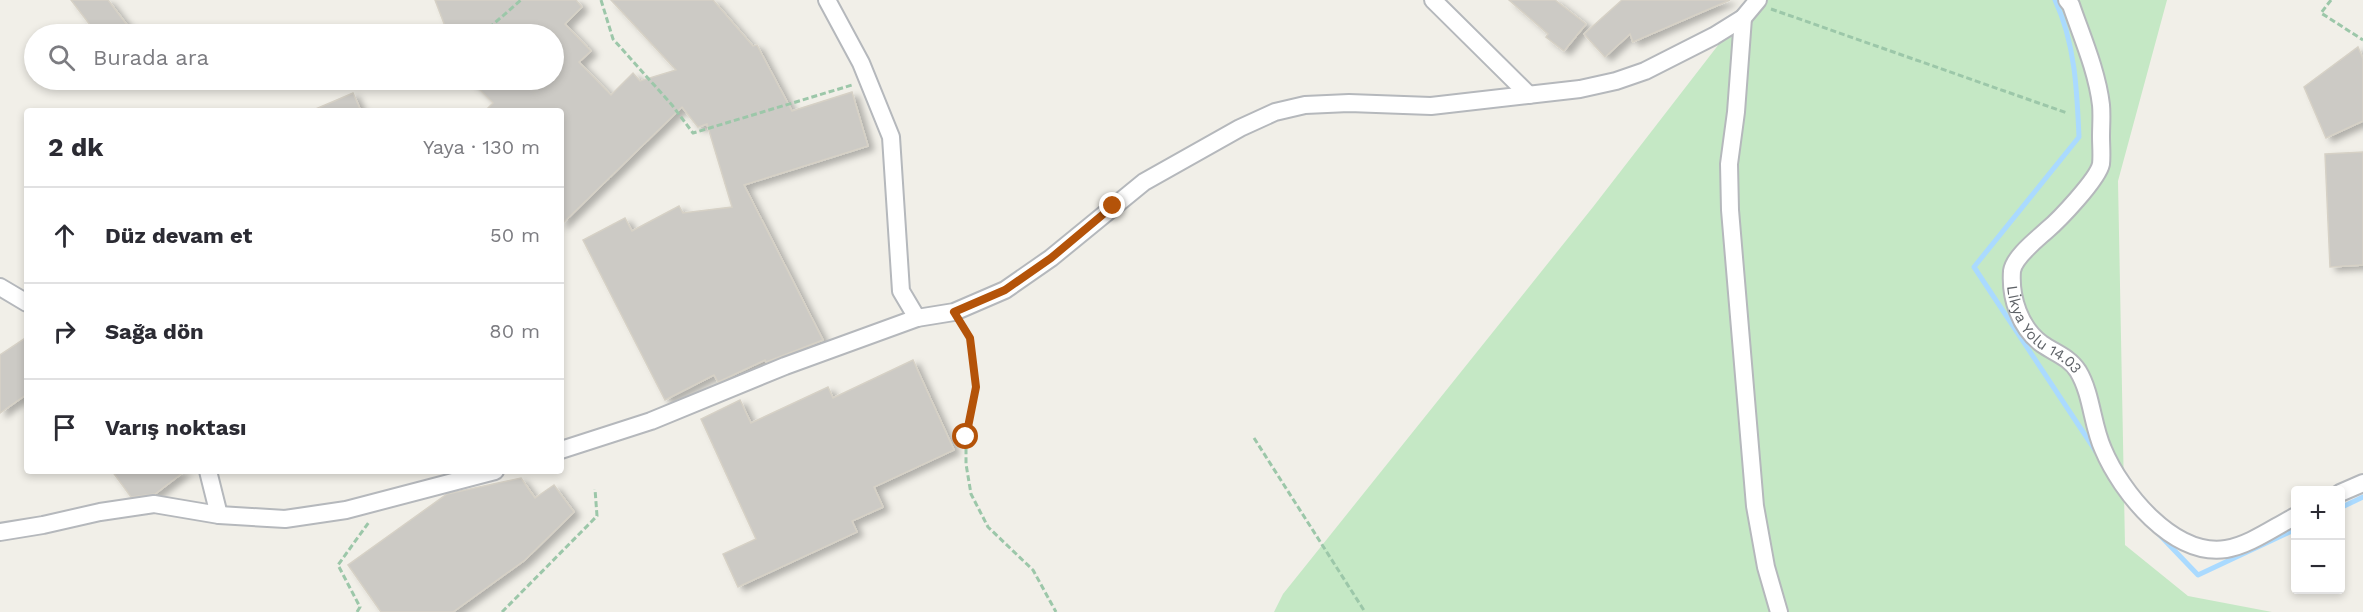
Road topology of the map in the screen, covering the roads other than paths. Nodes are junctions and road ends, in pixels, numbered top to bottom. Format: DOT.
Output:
graph roads {
  1 [pos="827,0"];
  2 [pos="1433,0"];
  3 [pos="2067,0"];
  4 [pos="1756,2"];
  5 [pos="1743,18"];
  6 [pos="1529,95"];
  7 [pos="0,287"];
  8 [pos="24,301"];
  9 [pos="917,318"];
  10 [pos="564,449"];
  11 [pos="209,474"];
  12 [pos="484,474"];
  13 [pos="2363,483"];
  14 [pos="2345,491"];
  15 [pos="219,515"];
  16 [pos="2291,518"];
  17 [pos="0,532"];
  18 [pos="1779,612"];
  1 -- 9 [label="street"];
  2 -- 6 [label="street"];
  3 -- 16 [label="street, Lİkya Yolu 14.03"];
  4 -- 5 [label="street"];
  5 -- 6 [label="street"];
  5 -- 18 [label="street"];
  6 -- 9 [label="street"];
  7 -- 8 [label="street"];
  9 -- 10 [label="street"];
  11 -- 15 [label="street"];
  12 -- 15 [label="street"];
  13 -- 14 [label="street"];
  15 -- 17 [label="street"];
}
